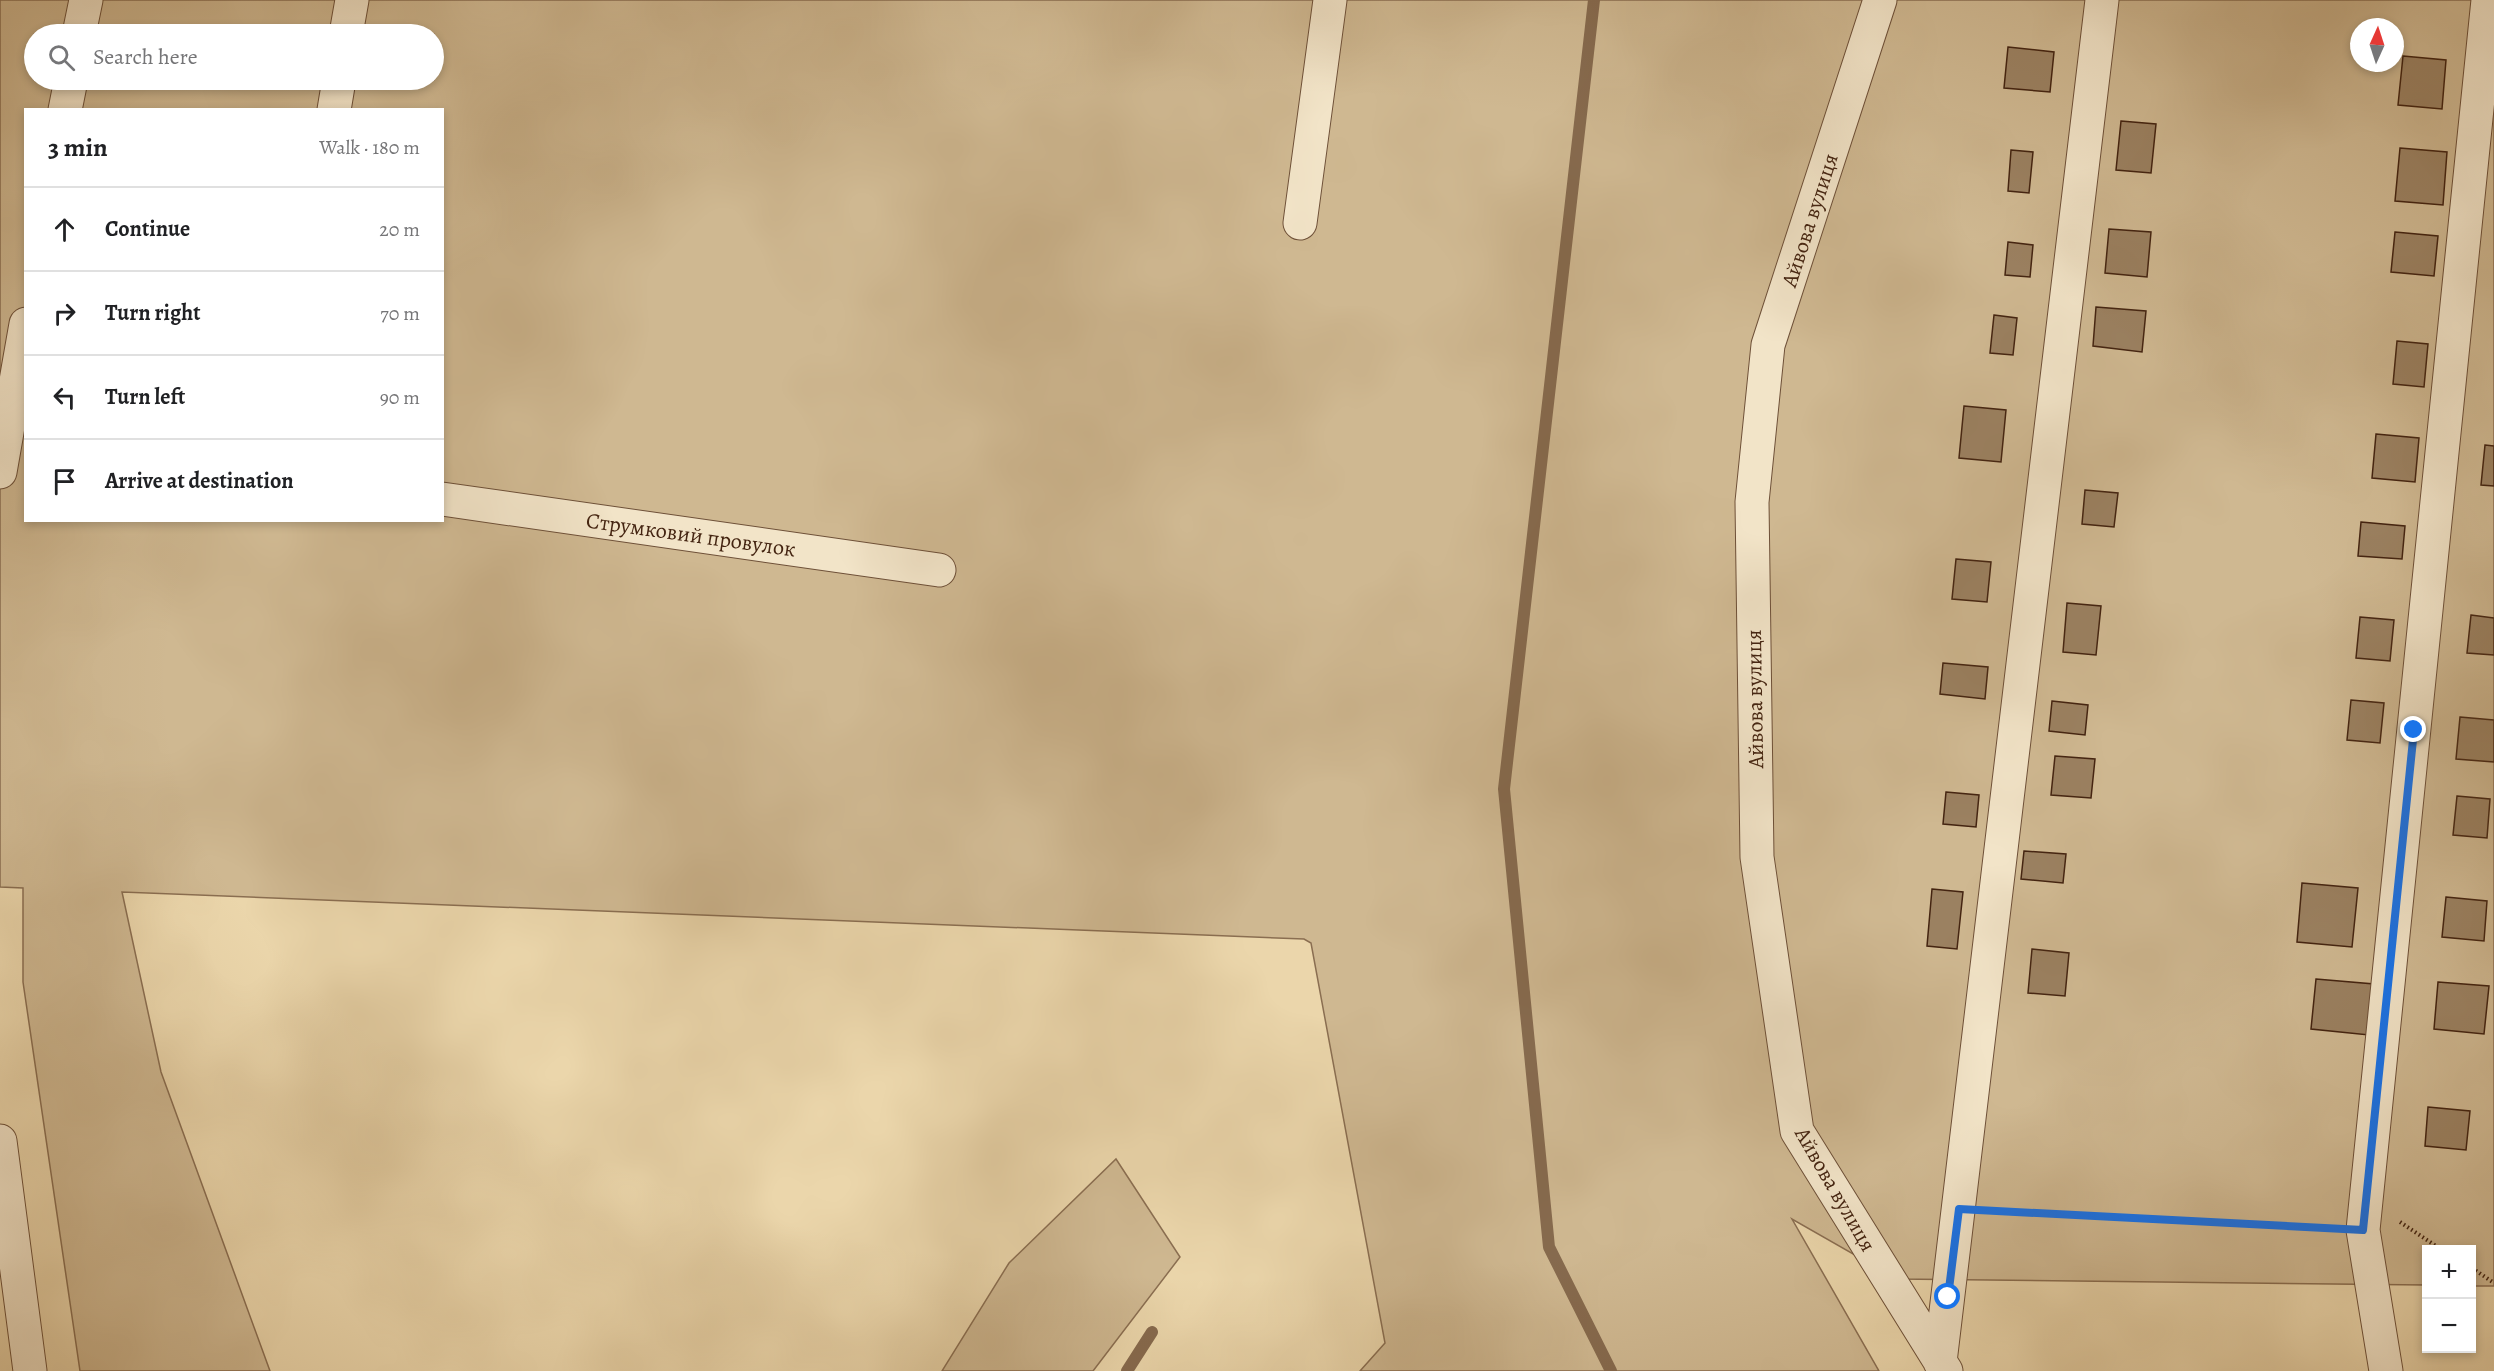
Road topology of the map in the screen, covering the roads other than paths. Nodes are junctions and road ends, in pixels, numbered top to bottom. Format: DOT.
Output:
graph roads {
  1 [pos="86,0"];
  2 [pos="351,0"];
  3 [pos="1330,0"];
  4 [pos="1880,0"];
  5 [pos="2102,0"];
  6 [pos="2488,0"];
  7 [pos="81,24"];
  8 [pos="347,24"];
  9 [pos="69,90"];
  10 [pos="337,90"];
  11 [pos="65,108"];
  12 [pos="334,108"];
  13 [pos="1300,224"];
  14 [pos="24,335"];
  15 [pos="0,472"];
  16 [pos="444,499"];
  17 [pos="939,570"];
  18 [pos="0,1141"];
  19 [pos="1943,1367"];
  20 [pos="30,1371"];
  21 [pos="2386,1371"];
  1 -- 7 [label="street"];
  2 -- 8 [label="street"];
  3 -- 13 [label="street"];
  4 -- 19 [label="street, Айвова вулиця"];
  5 -- 19 [label="street"];
  6 -- 21 [label="street"];
  9 -- 11 [label="street"];
  10 -- 12 [label="street"];
  14 -- 15 [label="street"];
  16 -- 17 [label="street, Струмковий провулок"];
  18 -- 20 [label="street"];
}
